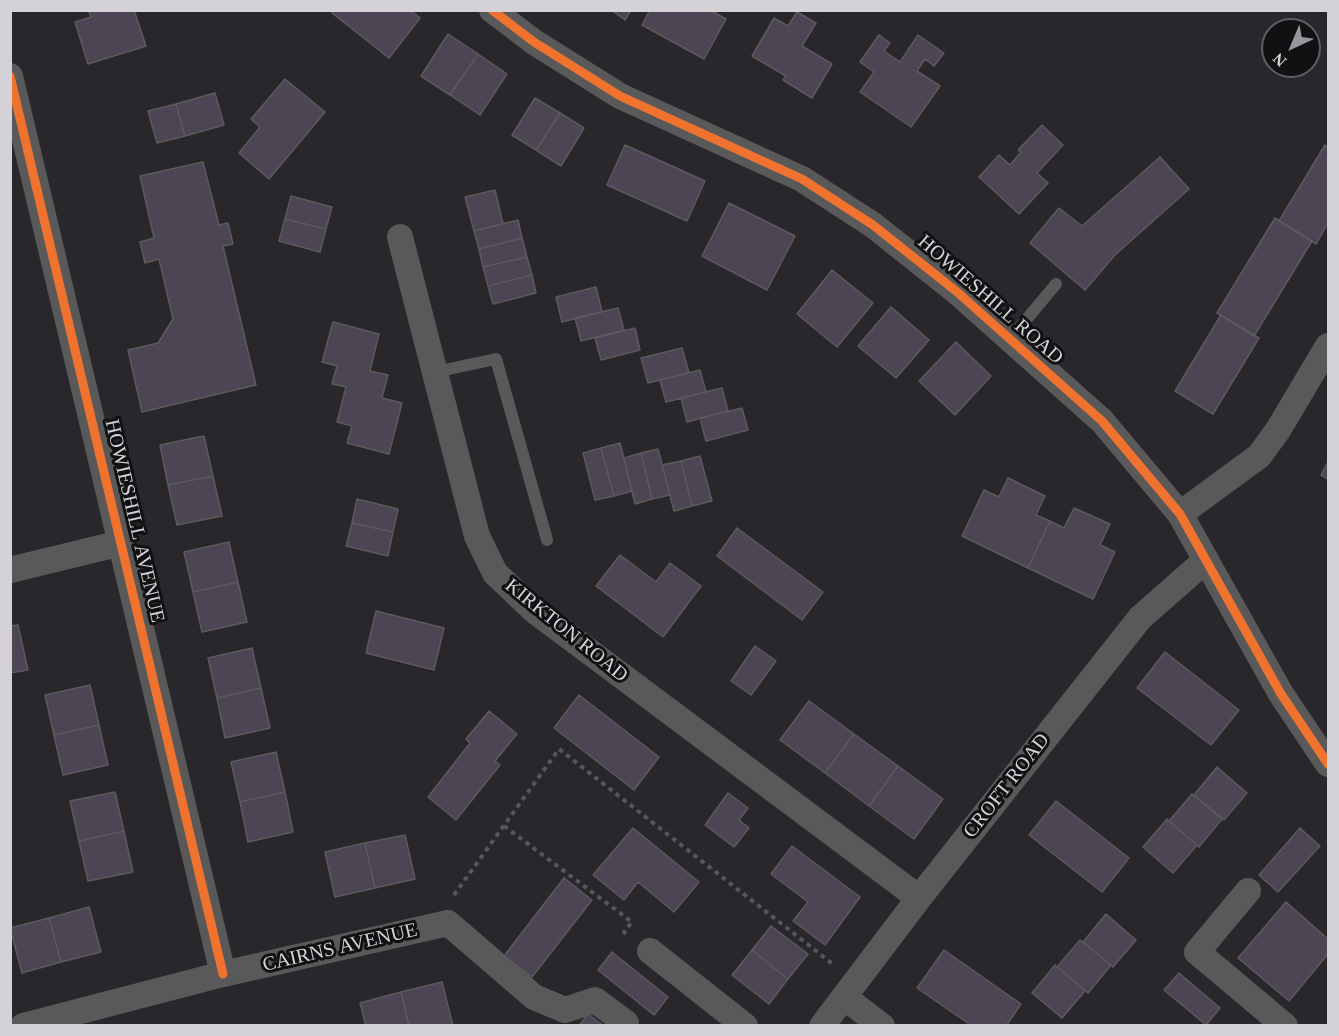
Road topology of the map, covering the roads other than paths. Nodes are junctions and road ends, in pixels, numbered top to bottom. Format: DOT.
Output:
graph roads {
  1 [pos="492,10"];
  2 [pos="10,76"];
  3 [pos="400,237"];
  4 [pos="1056,284"];
  5 [pos="1010,339"];
  6 [pos="1329,346"];
  7 [pos="435,372"];
  8 [pos="1179,514"];
  9 [pos="547,540"];
  10 [pos="121,543"];
  11 [pos="1206,560"];
  12 [pos="10,570"];
  13 [pos="1329,764"];
  14 [pos="1248,891"];
  15 [pos="919,898"];
  16 [pos="650,951"];
  17 [pos="223,974"];
  18 [pos="849,990"];
  19 [pos="626,1023"];
  20 [pos="23,1026"];
  21 [pos="745,1026"];
  22 [pos="822,1026"];
  23 [pos="882,1026"];
  24 [pos="1286,1026"];
  1 -- 5 [label="street, HOWIESHILL ROAD"];
  2 -- 10 [label="street, HOWIESHILL AVENUE"];
  3 -- 7 [label="street, KIRKTON ROAD"];
  4 -- 5 [label="lane"];
  5 -- 8 [label="street, HOWIESHILL ROAD"];
  6 -- 8 [label="street"];
  7 -- 9 [label="lane"];
  7 -- 15 [label="street, KIRKTON ROAD"];
  8 -- 11 [label="street, HOWIESHILL ROAD"];
  10 -- 12 [label="street"];
  10 -- 17 [label="street, HOWIESHILL AVENUE"];
  11 -- 13 [label="street, HOWIESHILL ROAD"];
  11 -- 15 [label="street, CROFT ROAD"];
  14 -- 24 [label="street"];
  15 -- 18 [label="street, CROFT ROAD"];
  16 -- 21 [label="street"];
  17 -- 19 [label="street, CAIRNS AVENUE"];
  17 -- 20 [label="street, CAIRNS AVENUE"];
  18 -- 22 [label="street, CROFT ROAD"];
  18 -- 23 [label="street"];
}
